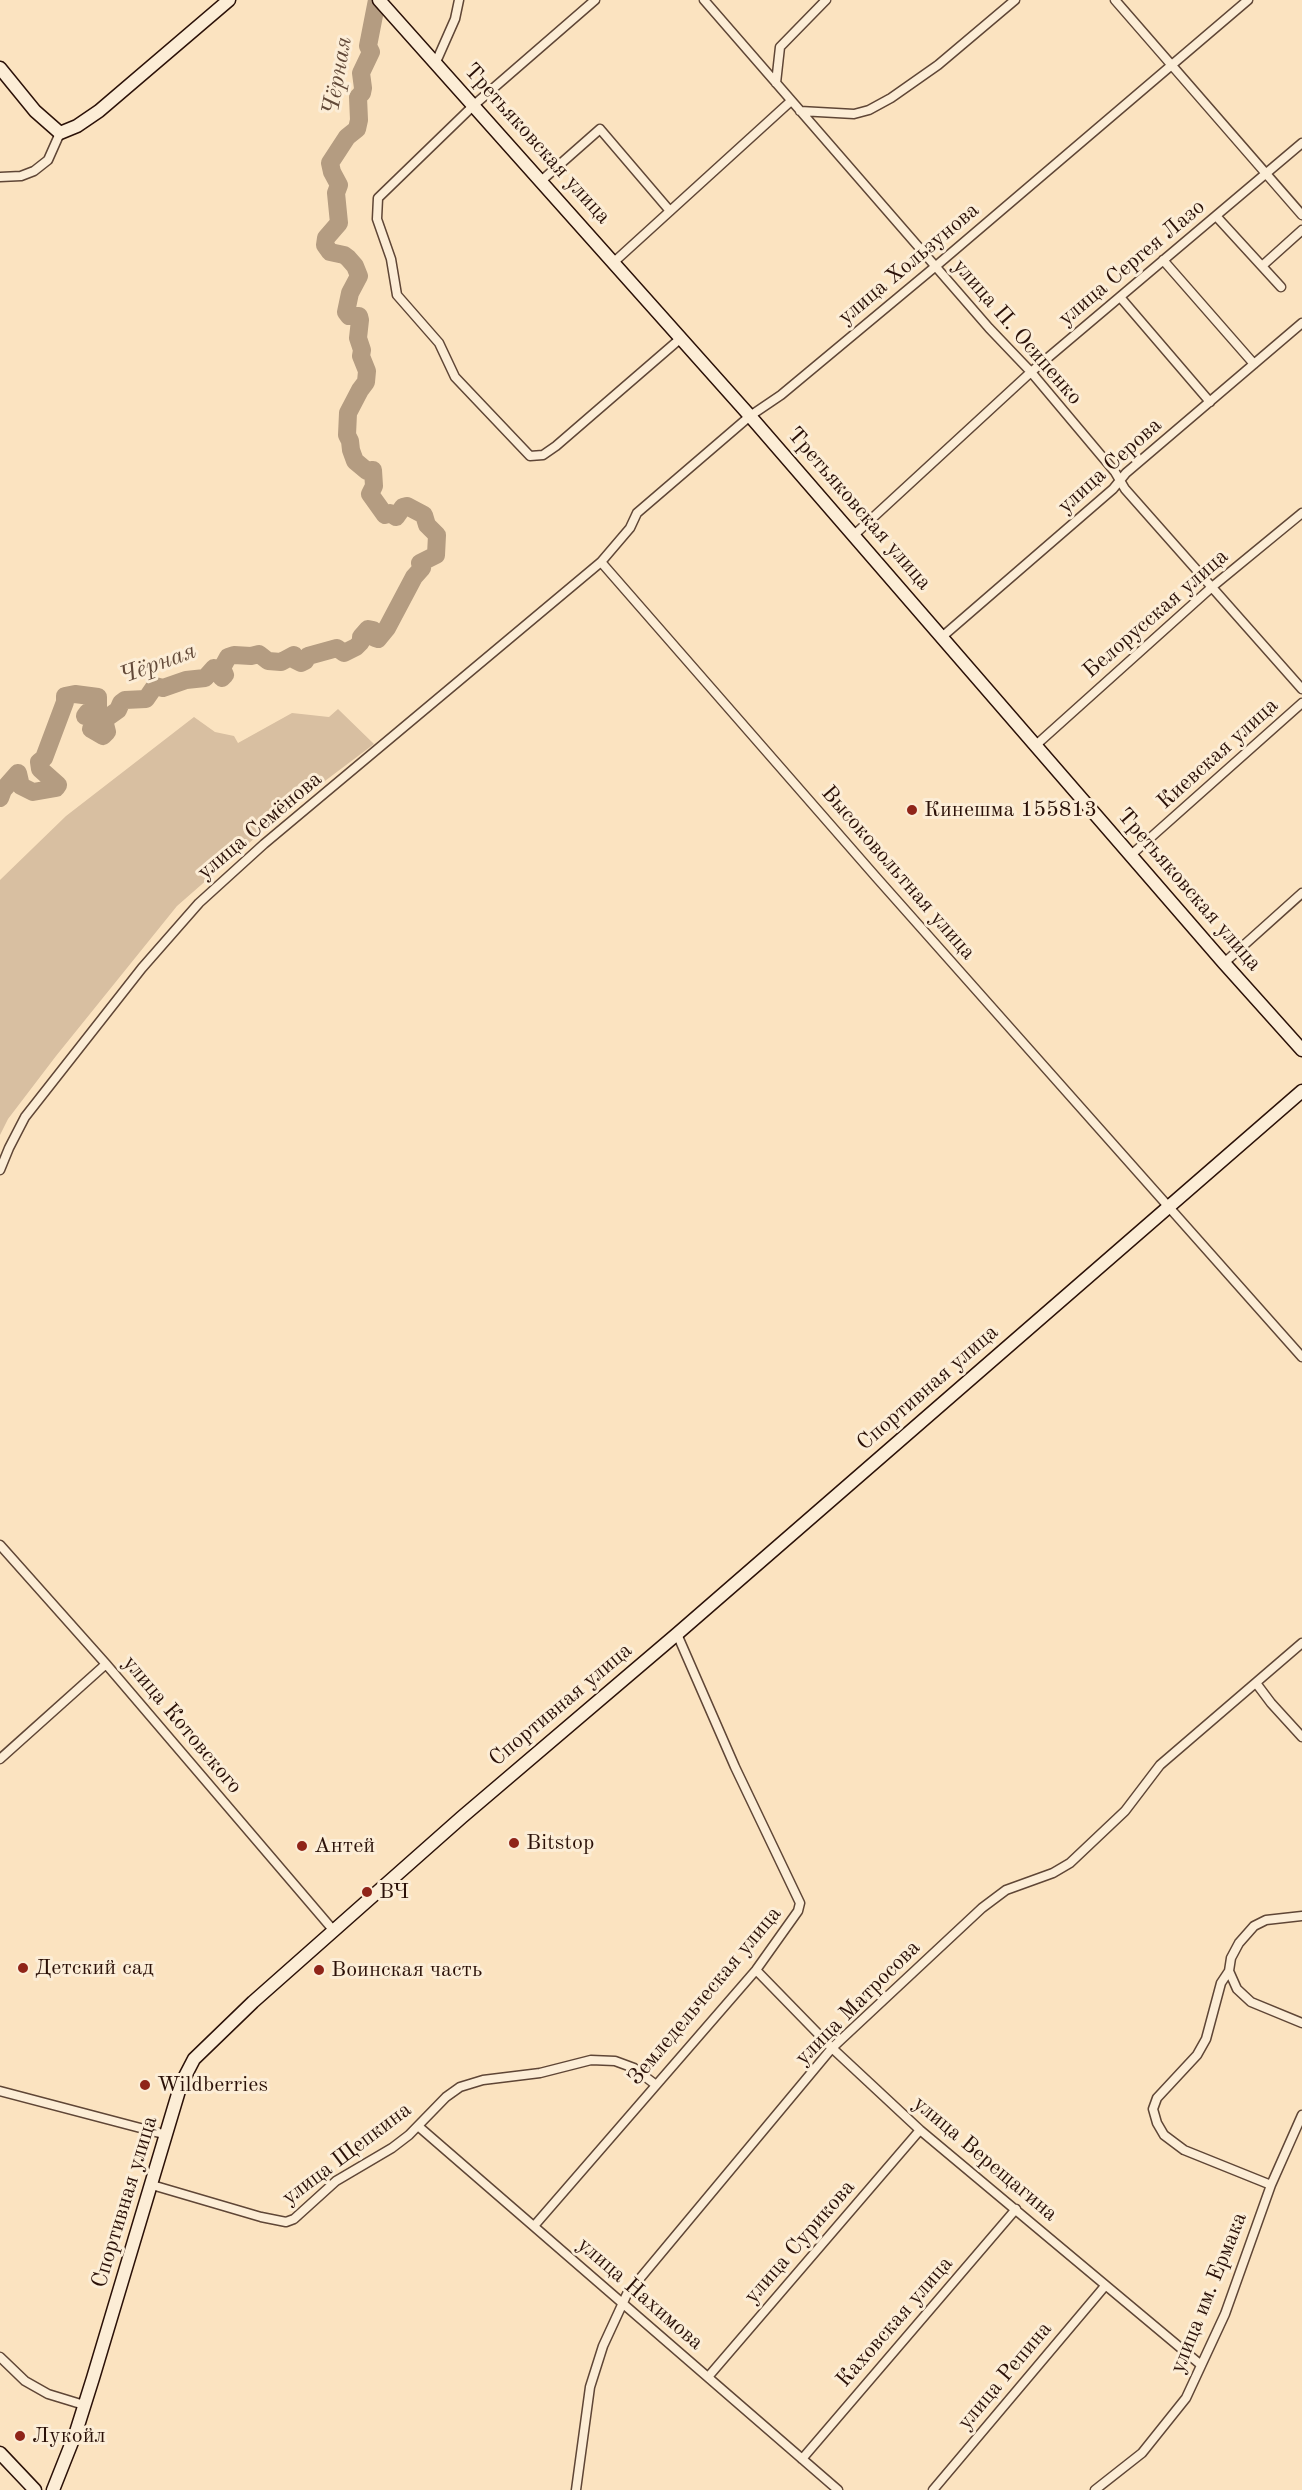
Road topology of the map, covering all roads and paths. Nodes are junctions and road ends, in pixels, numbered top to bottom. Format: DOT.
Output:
graph roads {
  1 [pos="229,0"];
  2 [pos="379,0"];
  3 [pos="459,0"];
  4 [pos="596,0"];
  5 [pos="704,0"];
  6 [pos="826,0"];
  7 [pos="1015,0"];
  8 [pos="1115,0"];
  9 [pos="1248,0"];
  10 [pos="436,62"];
  11 [pos="1172,64"];
  12 [pos="0,68"];
  13 [pos="776,84"];
  14 [pos="792,101"];
  15 [pos="474,105"];
  16 [pos="800,111"];
  17 [pos="60,133"];
  18 [pos="1302,143"];
  19 [pos="1266,174"];
  20 [pos="0,177"];
  21 [pos="542,181"];
  22 [pos="670,211"];
  23 [pos="1302,215"];
  24 [pos="1216,216"];
  25 [pos="1302,230"];
  26 [pos="1163,261"];
  27 [pos="614,262"];
  28 [pos="936,266"];
  29 [pos="1262,266"];
  30 [pos="1281,287"];
  31 [pos="1120,297"];
  32 [pos="1302,323"];
  33 [pos="681,338"];
  34 [pos="1254,364"];
  35 [pos="1031,372"];
  36 [pos="1210,402"];
  37 [pos="750,416"];
  38 [pos="1120,481"];
  39 [pos="1302,513"];
  40 [pos="854,535"];
  41 [pos="602,562"];
  42 [pos="1212,586"];
  43 [pos="943,636"];
  44 [pos="1302,689"];
  45 [pos="1302,703"];
  46 [pos="1036,745"];
  47 [pos="1131,855"];
  48 [pos="1302,893"];
  49 [pos="1224,963"];
  50 [pos="1302,1050"];
  51 [pos="1302,1091"];
  52 [pos="0,1170"];
  53 [pos="1168,1207"];
  54 [pos="1302,1357"];
  55 [pos="0,1545"];
  56 [pos="677,1634"];
  57 [pos="1302,1643"];
  58 [pos="106,1664"];
  59 [pos="1257,1683"];
  60 [pos="1302,1737"];
  61 [pos="0,1759"];
  62 [pos="1302,1916"];
  63 [pos="334,1931"];
  64 [pos="756,1970"];
  65 [pos="1229,1971"];
  66 [pos="1302,2024"];
  67 [pos="832,2048"];
  68 [pos="656,2085"];
  69 [pos="0,2091"];
  70 [pos="1301,2118"];
  71 [pos="418,2126"];
  72 [pos="920,2130"];
  73 [pos="167,2135"];
  74 [pos="1271,2184"];
  75 [pos="152,2185"];
  76 [pos="1016,2210"];
  77 [pos="534,2226"];
  78 [pos="1105,2286"];
  79 [pos="622,2303"];
  80 [pos="0,2357"];
  81 [pos="1201,2365"];
  82 [pos="708,2377"];
  83 [pos="84,2405"];
  84 [pos="0,2453"];
  85 [pos="802,2458"];
  86 [pos="35,2490"];
  87 [pos="53,2490"];
  88 [pos="576,2490"];
  89 [pos="838,2490"];
  90 [pos="933,2490"];
  91 [pos="1095,2490"];
  1 -- 17 [label="street"];
  2 -- 10 [label="street, Третьяковская улица"];
  3 -- 10 [label="street"];
  4 -- 15 [label="street"];
  5 -- 13 [label="street, улица П. Осипенко"];
  6 -- 13 [label="street"];
  7 -- 16 [label="street"];
  8 -- 11 [label="street"];
  9 -- 11 [label="street, улица Хользунова"];
  10 -- 15 [label="street, Третьяковская улица"];
  11 -- 19 [label="street"];
  11 -- 28 [label="street, улица Хользунова"];
  12 -- 17 [label="street"];
  13 -- 14 [label="street, улица П. Осипенко"];
  14 -- 16 [label="street, улица П. Осипенко"];
  14 -- 22 [label="street"];
  15 -- 21 [label="street, Третьяковская улица"];
  15 -- 33 [label="street"];
  16 -- 28 [label="street, улица П. Осипенко"];
  17 -- 20 [label="street"];
  18 -- 19 [label="street, улица Сергея Лазо"];
  19 -- 23 [label="street"];
  19 -- 24 [label="street, улица Сергея Лазо"];
  21 -- 22 [label="street"];
  21 -- 27 [label="street, Третьяковская улица"];
  22 -- 27 [label="street"];
  24 -- 26 [label="street, улица Сергея Лазо"];
  24 -- 29 [label="street"];
  25 -- 29 [label="street"];
  26 -- 31 [label="street, улица Сергея Лазо"];
  26 -- 34 [label="street"];
  27 -- 33 [label="street, Третьяковская улица"];
  28 -- 35 [label="street, улица П. Осипенко"];
  28 -- 37 [label="street, улица Хользунова"];
  29 -- 30 [label="street"];
  31 -- 35 [label="street, улица Сергея Лазо"];
  31 -- 36 [label="street"];
  32 -- 34 [label="street, улица Серова"];
  33 -- 37 [label="street, Третьяковская улица"];
  34 -- 36 [label="street, улица Серова"];
  35 -- 38 [label="street, улица П. Осипенко"];
  35 -- 40 [label="street, улица Сергея Лазо"];
  36 -- 38 [label="street, улица Серова"];
  37 -- 40 [label="street, Третьяковская улица"];
  37 -- 41 [label="street, улица Хользунова"];
  38 -- 42 [label="street, улица П. Осипенко"];
  38 -- 43 [label="street, улица Серова"];
  39 -- 42 [label="street, Белорусская улица"];
  40 -- 43 [label="street, Третьяковская улица"];
  41 -- 52 [label="street, улица Семёнова"];
  41 -- 53 [label="street, Высоковольтная улица"];
  42 -- 44 [label="street, улица П. Осипенко"];
  42 -- 46 [label="street, Белорусская улица"];
  43 -- 46 [label="street, Третьяковская улица"];
  45 -- 47 [label="street, Киевская улица"];
  46 -- 47 [label="street, Третьяковская улица"];
  47 -- 49 [label="street, Третьяковская улица"];
  48 -- 49 [label="street"];
  49 -- 50 [label="street, Третьяковская улица"];
  51 -- 53 [label="street, Спортивная улица"];
  53 -- 54 [label="street, Высоковольтная улица"];
  53 -- 56 [label="street, Спортивная улица"];
  55 -- 58 [label="street, улица Котовского"];
  56 -- 63 [label="street, Спортивная улица"];
  56 -- 64 [label="street, Земледельческая улица"];
  57 -- 59 [label="street, улица Матросова"];
  58 -- 61 [label="street"];
  58 -- 63 [label="street, улица Котовского"];
  59 -- 60 [label="street"];
  59 -- 67 [label="street, улица Матросова"];
  62 -- 65 [label="street"];
  63 -- 73 [label="street, Спортивная улица"];
  64 -- 67 [label="street, улица Верещагина"];
  64 -- 68 [label="street, Земледельческая улица"];
  65 -- 66 [label="street"];
  65 -- 74 [label="street"];
  67 -- 72 [label="street, улица Верещагина"];
  67 -- 79 [label="street, улица Матросова"];
  68 -- 71 [label="street, улица Щепкина"];
  68 -- 77 [label="street, Земледельческая улица"];
  69 -- 73 [label="street"];
  70 -- 74 [label="street, улица им. Ермака"];
  71 -- 75 [label="street, улица Щепкина"];
  71 -- 77 [label="street, улица Нахимова"];
  72 -- 76 [label="street, улица Верещагина"];
  72 -- 82 [label="street, улица Сурикова"];
  73 -- 75 [label="street, Спортивная улица"];
  74 -- 81 [label="street, улица им. Ермака"];
  75 -- 83 [label="street, Спортивная улица"];
  76 -- 78 [label="street, улица Верещагина"];
  76 -- 85 [label="street, Каховская улица"];
  77 -- 79 [label="street, улица Нахимова"];
  78 -- 81 [label="street, улица Верещагина"];
  78 -- 90 [label="street, улица Репина"];
  79 -- 82 [label="street, улица Нахимова"];
  79 -- 88 [label="street, улица Матросова"];
  80 -- 83 [label="street"];
  81 -- 91 [label="street, улица им. Ермака"];
  82 -- 85 [label="street, улица Нахимова"];
  83 -- 87 [label="street, Спортивная улица"];
  84 -- 86 [label="street"];
  85 -- 89 [label="street, улица Нахимова"];
}
